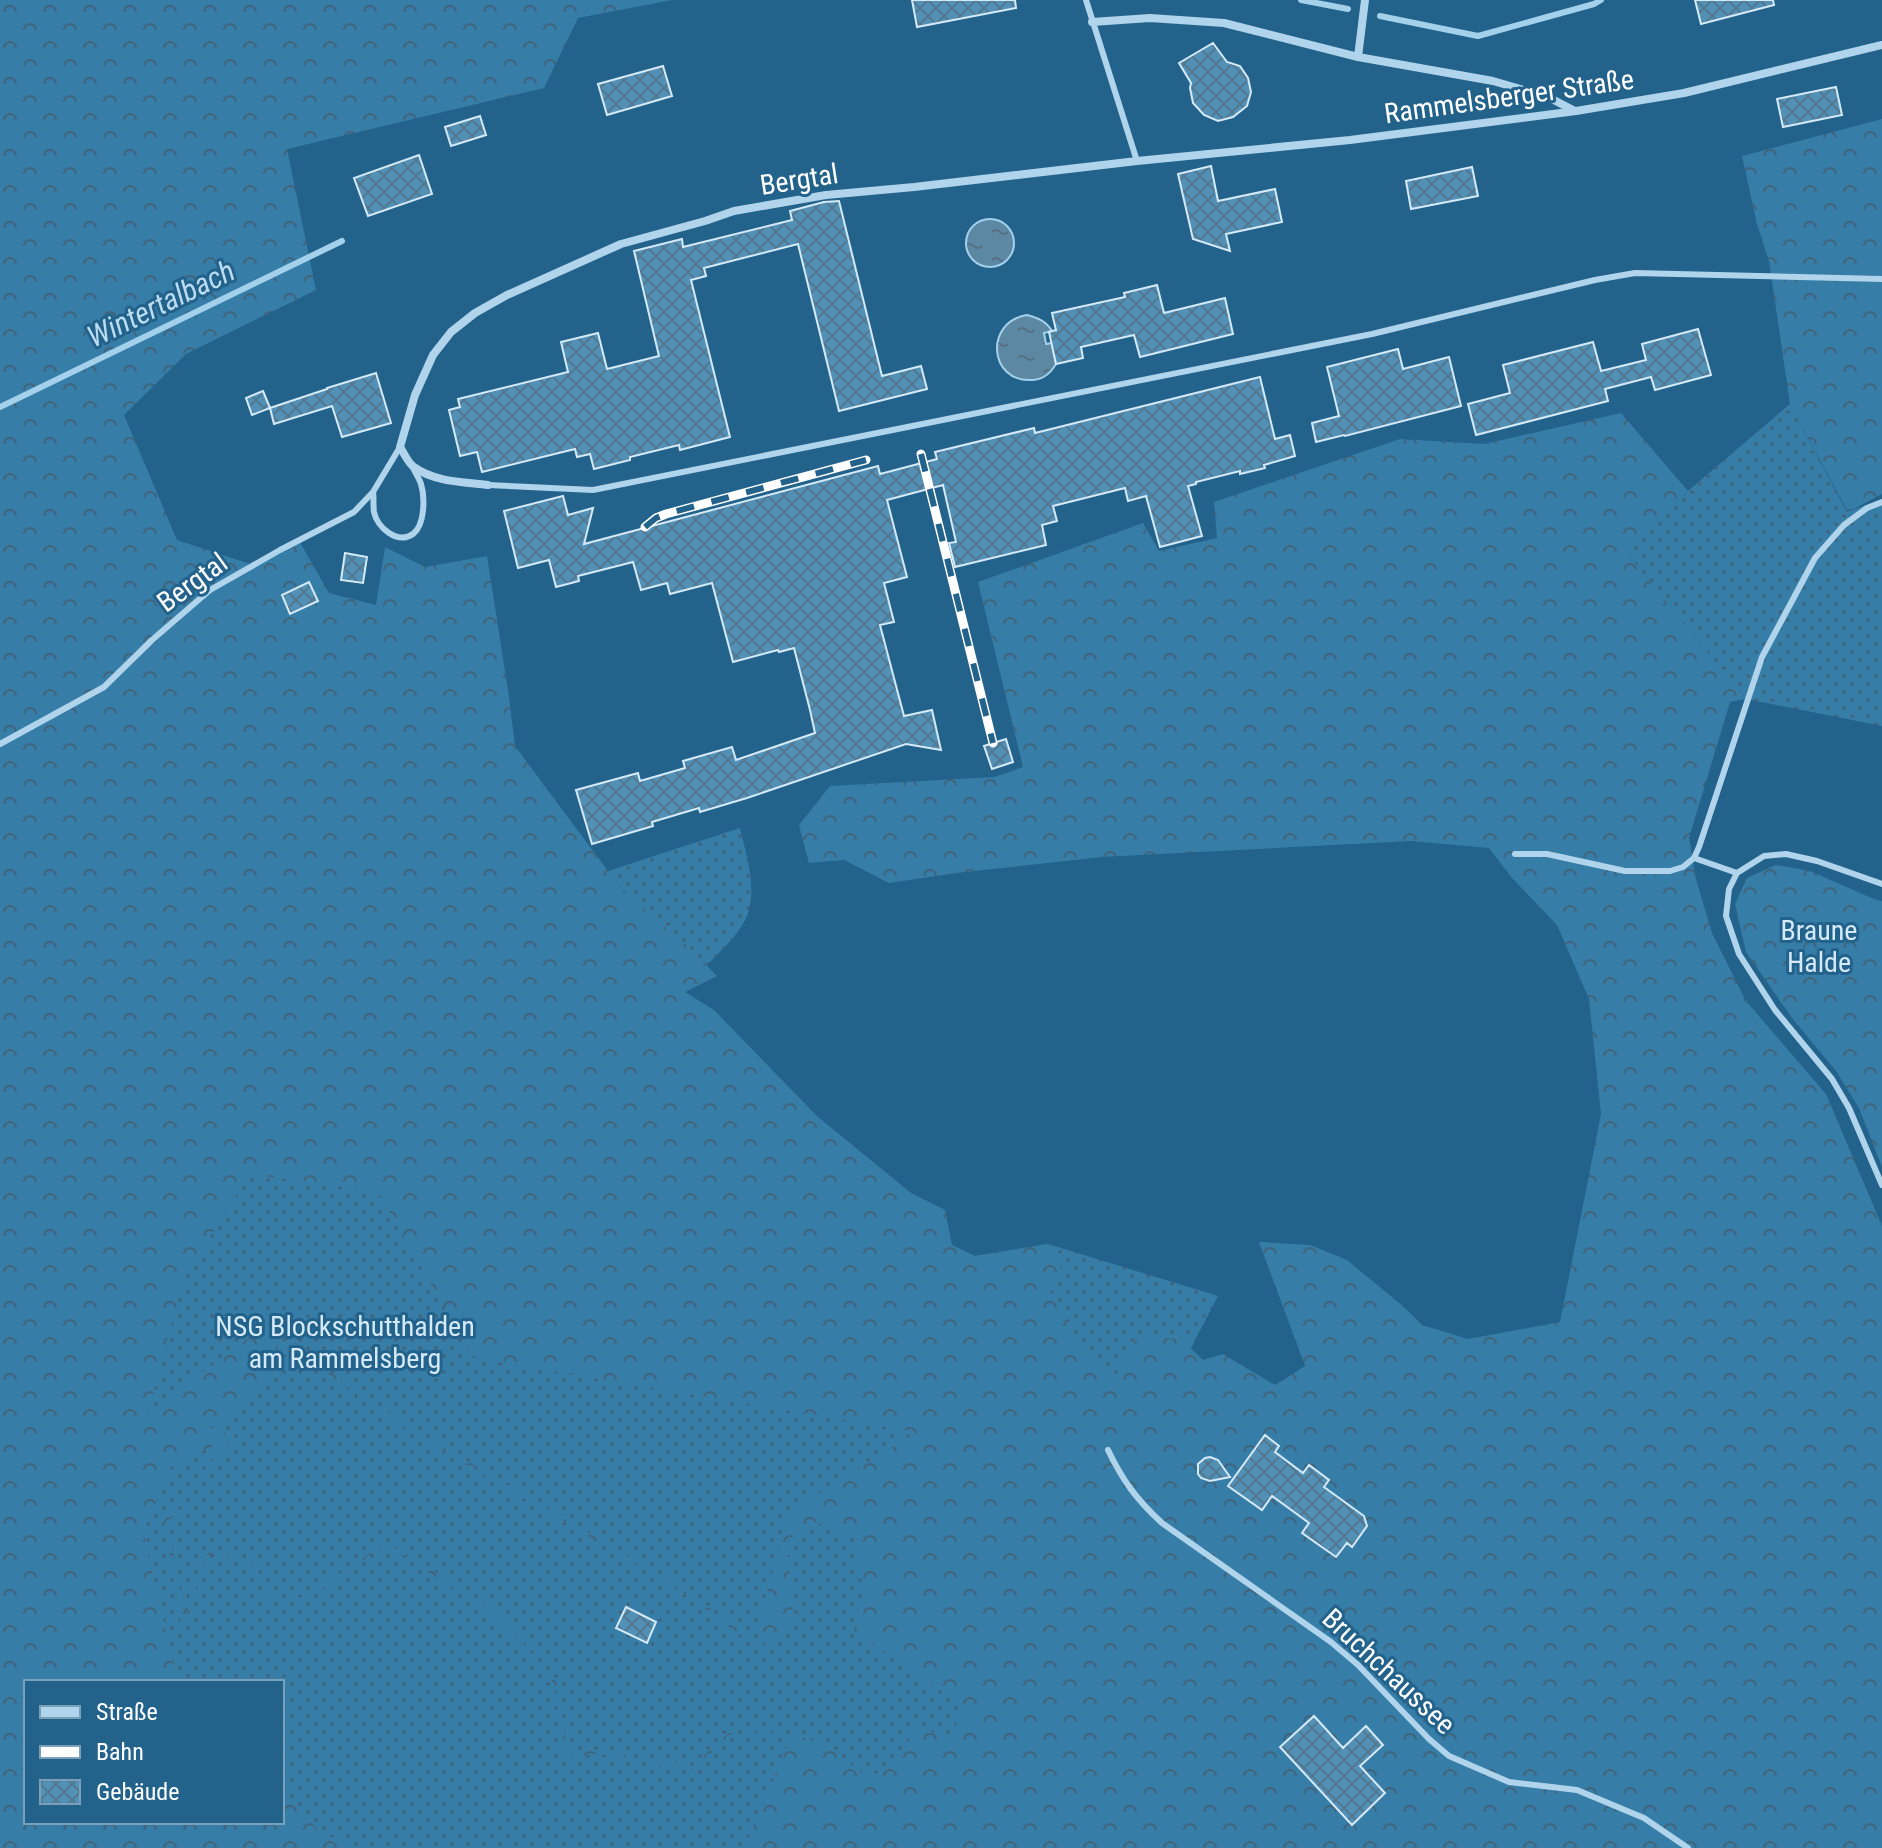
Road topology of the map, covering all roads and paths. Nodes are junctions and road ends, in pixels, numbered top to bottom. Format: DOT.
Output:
graph roads {
  1 [pos="1086,0"];
  2 [pos="1365,0"];
  3 [pos="1092,22"];
  4 [pos="1882,45"];
  5 [pos="1358,57"];
  6 [pos="1576,111"];
  7 [pos="1137,161"];
  8 [pos="1882,279"];
  9 [pos="400,447"];
  10 [pos="412,466"];
  11 [pos="488,485"];
  12 [pos="373,492"];
  13 [pos="1882,502"];
  14 [pos="0,744"];
  15 [pos="1515,854"];
  16 [pos="1694,858"];
  17 [pos="1737,873"];
  18 [pos="1882,884"];
  19 [pos="1882,1185"];
  20 [pos="1108,1450"];
  21 [pos="1688,1848"];
  1 -- 3 [label="lane"];
  2 -- 5 [label="street"];
  3 -- 5 [label="street"];
  3 -- 7 [label="lane"];
  4 -- 6 [label="street, Rammelsberger Straße"];
  5 -- 6 [label="street"];
  6 -- 7 [label="street, Rammelsberger Straße"];
  7 -- 9 [label="street, Bergtal"];
  8 -- 11 [label="lane"];
  9 -- 10 [label="street"];
  9 -- 12 [label="lane, Bergtal"];
  10 -- 11 [label="street"];
  10 -- 12 [label="lane"];
  12 -- 14 [label="lane, Bergtal"];
  13 -- 16 [label="lane"];
  15 -- 16 [label="lane"];
  16 -- 17 [label="lane"];
  17 -- 18 [label="lane"];
  17 -- 19 [label="lane"];
  20 -- 21 [label="lane, Bruchchaussee"];
}
